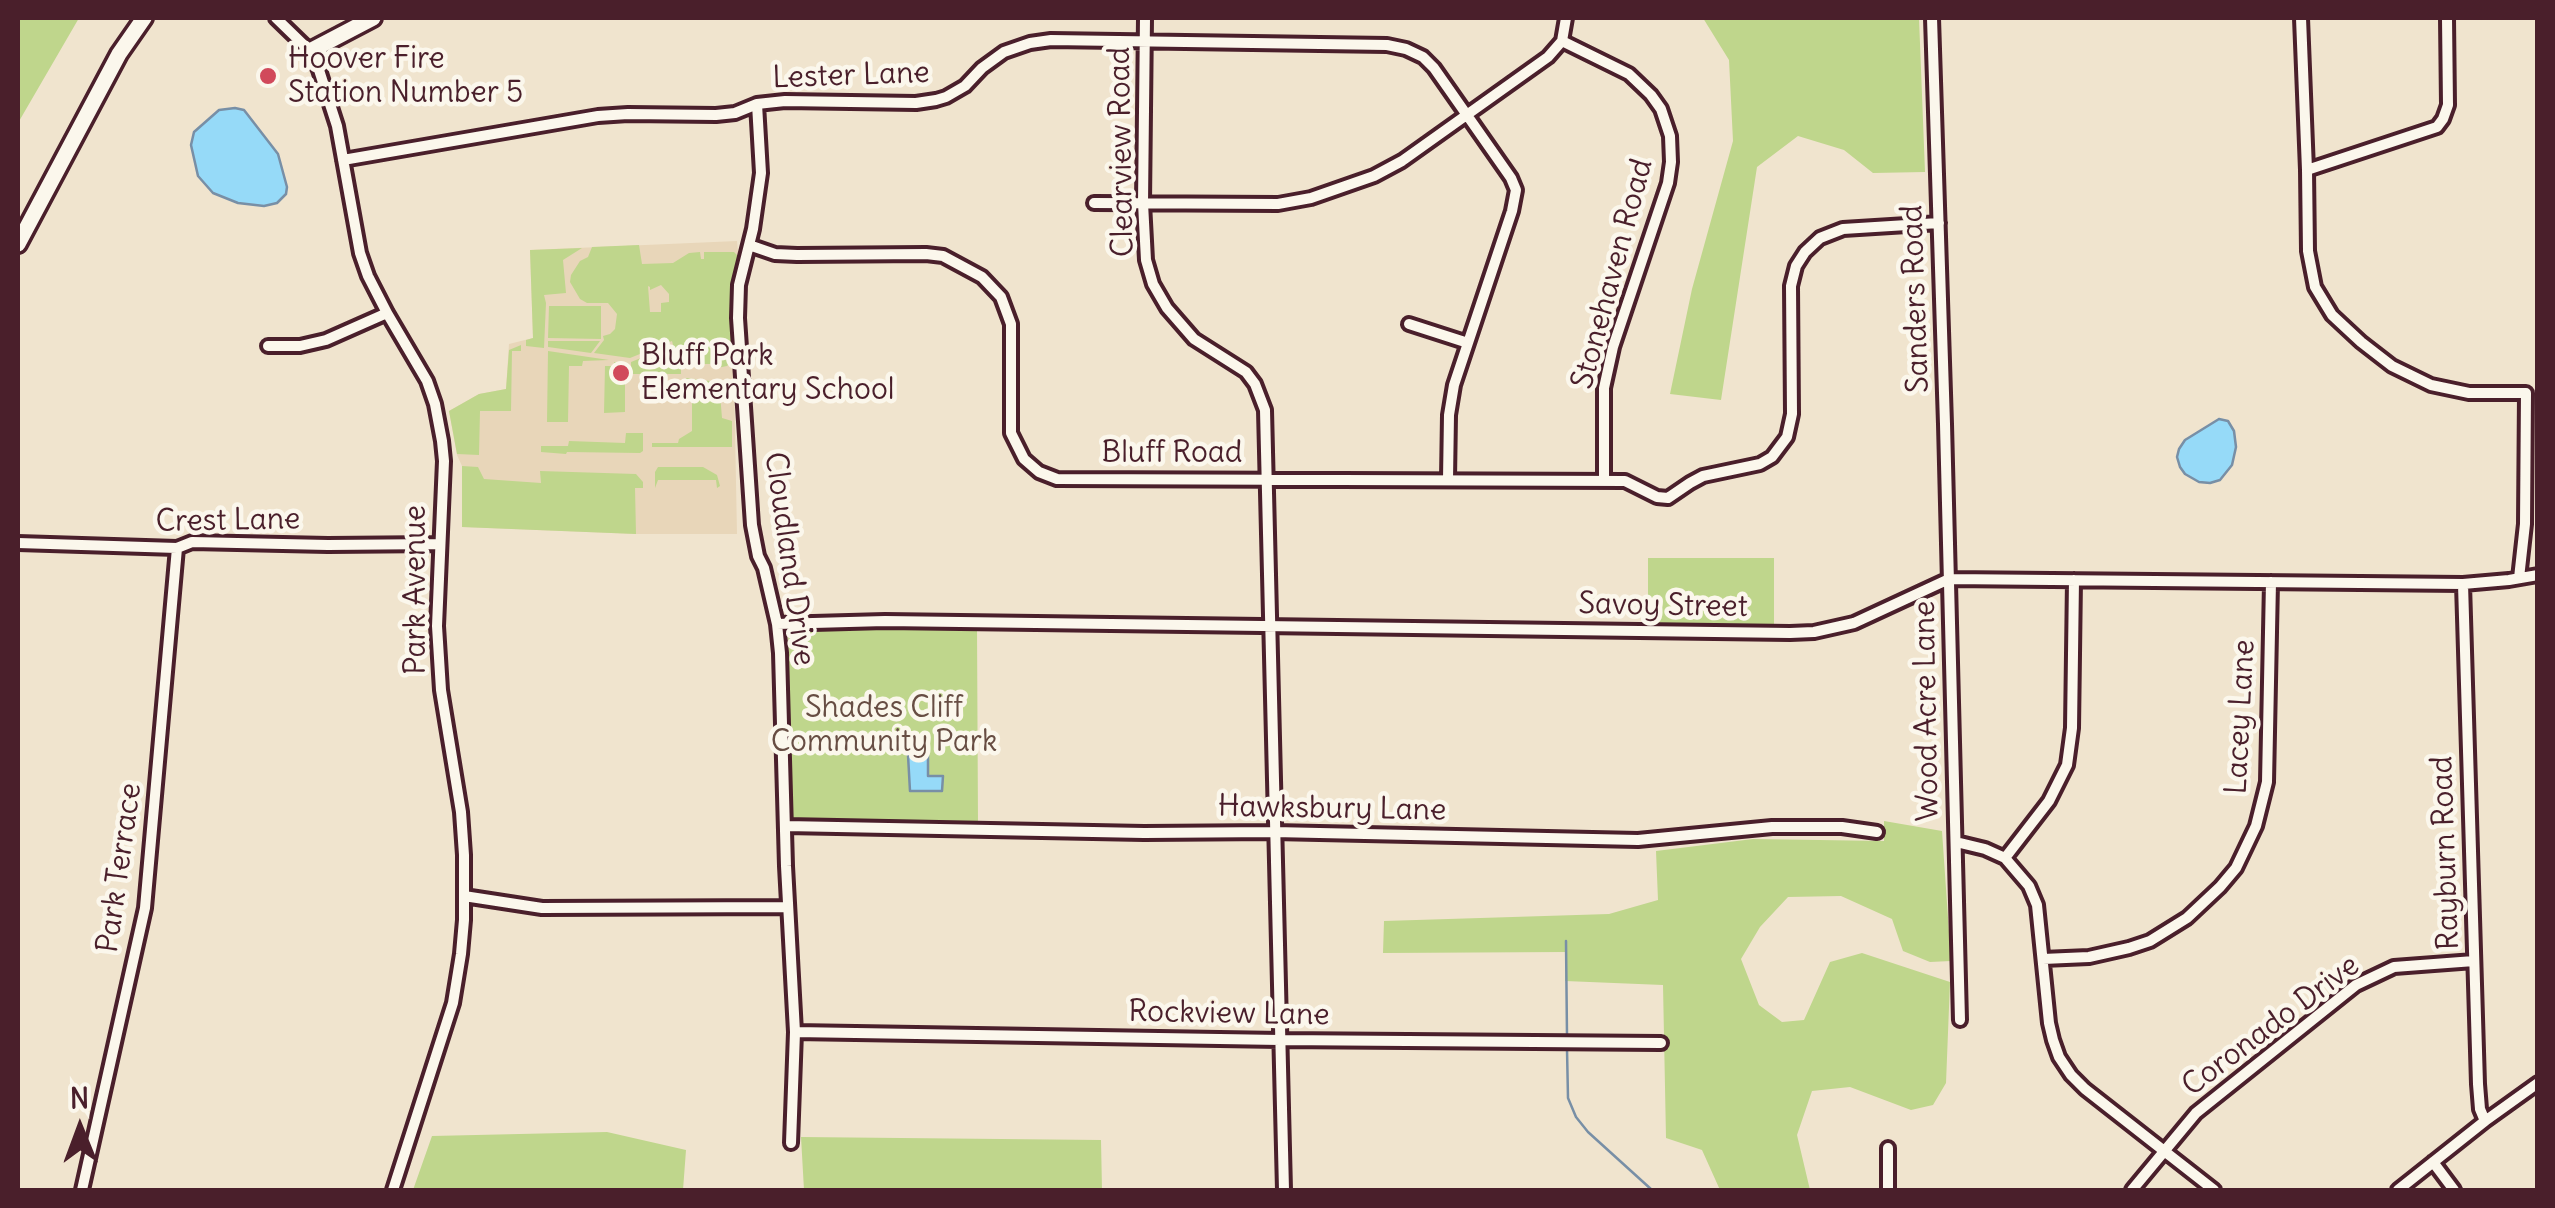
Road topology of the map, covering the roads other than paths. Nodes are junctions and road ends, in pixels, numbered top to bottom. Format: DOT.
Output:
graph roads {
  1 [pos="144,18"];
  2 [pos="276,18"];
  3 [pos="374,18"];
  4 [pos="1145,18"];
  5 [pos="1566,18"];
  6 [pos="1932,18"];
  7 [pos="2301,18"];
  8 [pos="2446,18"];
  9 [pos="1562,40"];
  10 [pos="1145,42"];
  11 [pos="310,51"];
  12 [pos="756,104"];
  13 [pos="1468,114"];
  14 [pos="343,160"];
  15 [pos="2308,170"];
  16 [pos="1094,202"];
  17 [pos="1142,203"];
  18 [pos="1938,223"];
  19 [pos="18,244"];
  20 [pos="749,246"];
  21 [pos="387,313"];
  22 [pos="1410,324"];
  23 [pos="1468,342"];
  24 [pos="268,346"];
  25 [pos="1265,478"];
  26 [pos="1448,479"];
  27 [pos="1604,480"];
  28 [pos="18,543"];
  29 [pos="439,544"];
  30 [pos="178,548"];
  31 [pos="2538,575"];
  32 [pos="2519,578"];
  33 [pos="1949,579"];
  34 [pos="2074,580"];
  35 [pos="2271,582"];
  36 [pos="2464,584"];
  37 [pos="777,624"];
  38 [pos="1270,626"];
  39 [pos="786,826"];
  40 [pos="1274,832"];
  41 [pos="1877,832"];
  42 [pos="1956,842"];
  43 [pos="2005,858"];
  44 [pos="464,896"];
  45 [pos="788,907"];
  46 [pos="2044,959"];
  47 [pos="2474,961"];
  48 [pos="1960,1020"];
  49 [pos="795,1032"];
  50 [pos="1280,1040"];
  51 [pos="1661,1043"];
  52 [pos="2538,1083"];
  53 [pos="2485,1121"];
  54 [pos="791,1143"];
  55 [pos="1888,1148"];
  56 [pos="2164,1150"];
  57 [pos="2433,1162"];
  58 [pos="82,1190"];
  59 [pos="393,1190"];
  60 [pos="1284,1190"];
  61 [pos="1888,1190"];
  62 [pos="2132,1190"];
  63 [pos="2214,1190"];
  64 [pos="2398,1190"];
  65 [pos="2454,1190"];
  1 -- 19 [label="street"];
  2 -- 11 [label="street, Park Avenue"];
  3 -- 11 [label="street"];
  4 -- 10 [label="street, Clearview Road"];
  5 -- 9 [label="street"];
  6 -- 18 [label="street, Sanders Road"];
  7 -- 15 [label="street"];
  8 -- 15 [label="street"];
  9 -- 13 [label="street"];
  9 -- 27 [label="street, Stonehaven Road"];
  10 -- 12 [label="street, Lester Lane"];
  10 -- 13 [label="street, Lester Lane"];
  10 -- 17 [label="street, Clearview Road"];
  11 -- 14 [label="street, Park Avenue"];
  12 -- 14 [label="street, Lester Lane"];
  12 -- 20 [label="street, Cloudland Drive"];
  13 -- 17 [label="street"];
  13 -- 23 [label="street, Lester Lane"];
  14 -- 21 [label="street, Park Avenue"];
  15 -- 32 [label="street"];
  16 -- 17 [label="street"];
  17 -- 25 [label="street, Clearview Road"];
  18 -- 27 [label="street, Bluff Road"];
  18 -- 33 [label="street, Sanders Road"];
  20 -- 25 [label="street, Bluff Road"];
  20 -- 37 [label="street, Cloudland Drive"];
  21 -- 24 [label="street"];
  21 -- 29 [label="street, Park Avenue"];
  22 -- 23 [label="street"];
  23 -- 26 [label="street, Lester Lane"];
  25 -- 26 [label="street, Bluff Road"];
  25 -- 38 [label="street, Clearview Road"];
  26 -- 27 [label="street, Bluff Road"];
  28 -- 30 [label="street, Crest Lane"];
  29 -- 30 [label="street, Crest Lane"];
  29 -- 44 [label="street, Park Avenue"];
  30 -- 58 [label="street, Park Terrace"];
  31 -- 32 [label="street, Savoy Street"];
  32 -- 36 [label="street, Savoy Street"];
  33 -- 34 [label="street, Savoy Street"];
  33 -- 38 [label="street, Savoy Street"];
  33 -- 42 [label="street, Wood Acre Lane"];
  34 -- 35 [label="street, Savoy Street"];
  34 -- 43 [label="street"];
  35 -- 36 [label="street, Savoy Street"];
  35 -- 46 [label="street, Lacey Lane"];
  36 -- 47 [label="street, Rayburn Road"];
  37 -- 38 [label="street, Savoy Street"];
  37 -- 39 [label="street, Cloudland Drive"];
  38 -- 40 [label="street, Clearview Road"];
  39 -- 40 [label="street, Hawksbury Lane"];
  39 -- 45 [label="street, Cloudland Drive"];
  40 -- 41 [label="street, Hawksbury Lane"];
  40 -- 50 [label="street, Clearview Road"];
  42 -- 43 [label="street"];
  42 -- 48 [label="street, Wood Acre Lane"];
  43 -- 46 [label="street"];
  44 -- 45 [label="street"];
  44 -- 59 [label="street, Park Avenue"];
  45 -- 49 [label="street, Cloudland Drive"];
  46 -- 56 [label="street"];
  47 -- 53 [label="street, Rayburn Road"];
  47 -- 56 [label="street, Coronado Drive"];
  49 -- 50 [label="street, Rockview Lane"];
  49 -- 54 [label="street, Cloudland Drive"];
  50 -- 51 [label="street, Rockview Lane"];
  50 -- 60 [label="street, Clearview Road"];
  52 -- 53 [label="street"];
  53 -- 57 [label="street"];
  55 -- 61 [label="street"];
  56 -- 62 [label="street, Coronado Drive"];
  56 -- 63 [label="street"];
  57 -- 64 [label="street"];
  57 -- 65 [label="street"];
}
